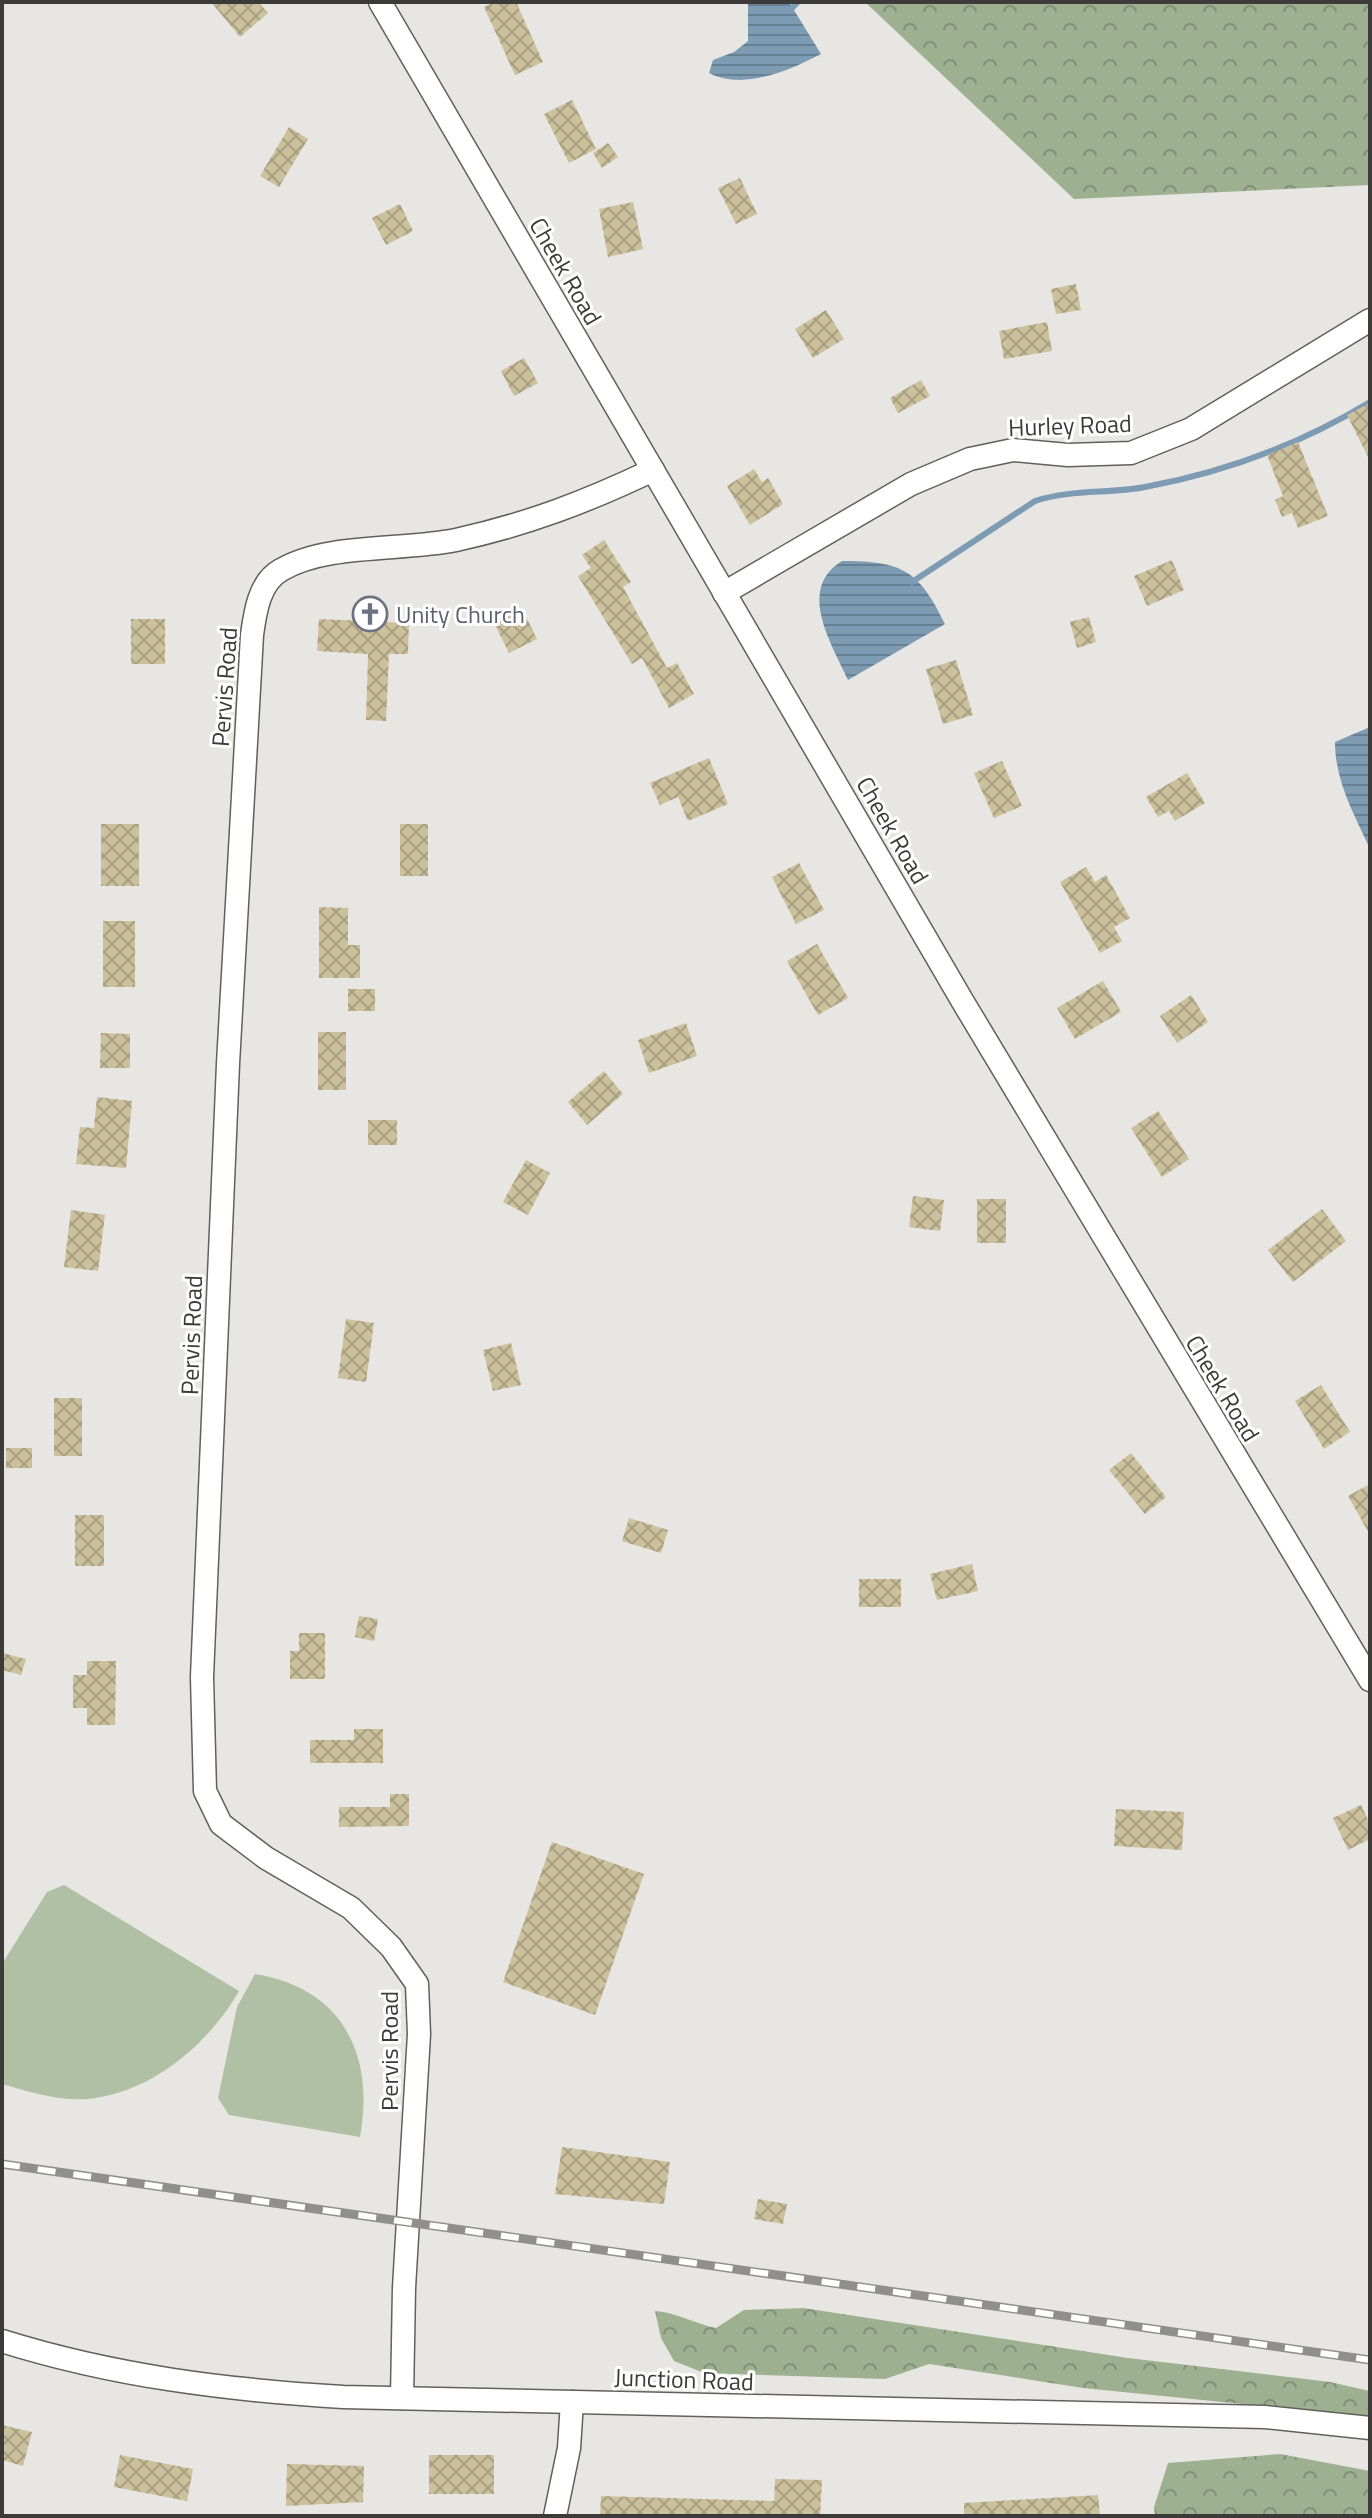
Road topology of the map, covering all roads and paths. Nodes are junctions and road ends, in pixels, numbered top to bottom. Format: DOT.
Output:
graph roads {
  1 [pos="380,2"];
  2 [pos="1370,320"];
  3 [pos="653,470"];
  4 [pos="724,593"];
  5 [pos="1370,1678"];
  6 [pos="2,2341"];
  7 [pos="402,2398"];
  8 [pos="572,2402"];
  9 [pos="1370,2428"];
  10 [pos="555,2516"];
  1 -- 3 [label="street, Cheek Road"];
  2 -- 4 [label="street, Hurley Road"];
  3 -- 4 [label="street, Cheek Road"];
  3 -- 7 [label="street, Pervis Road"];
  4 -- 5 [label="street, Cheek Road"];
  6 -- 7 [label="street, Junction Road"];
  7 -- 8 [label="street, Junction Road"];
  8 -- 9 [label="street, Junction Road"];
  8 -- 10 [label="street"];
}
